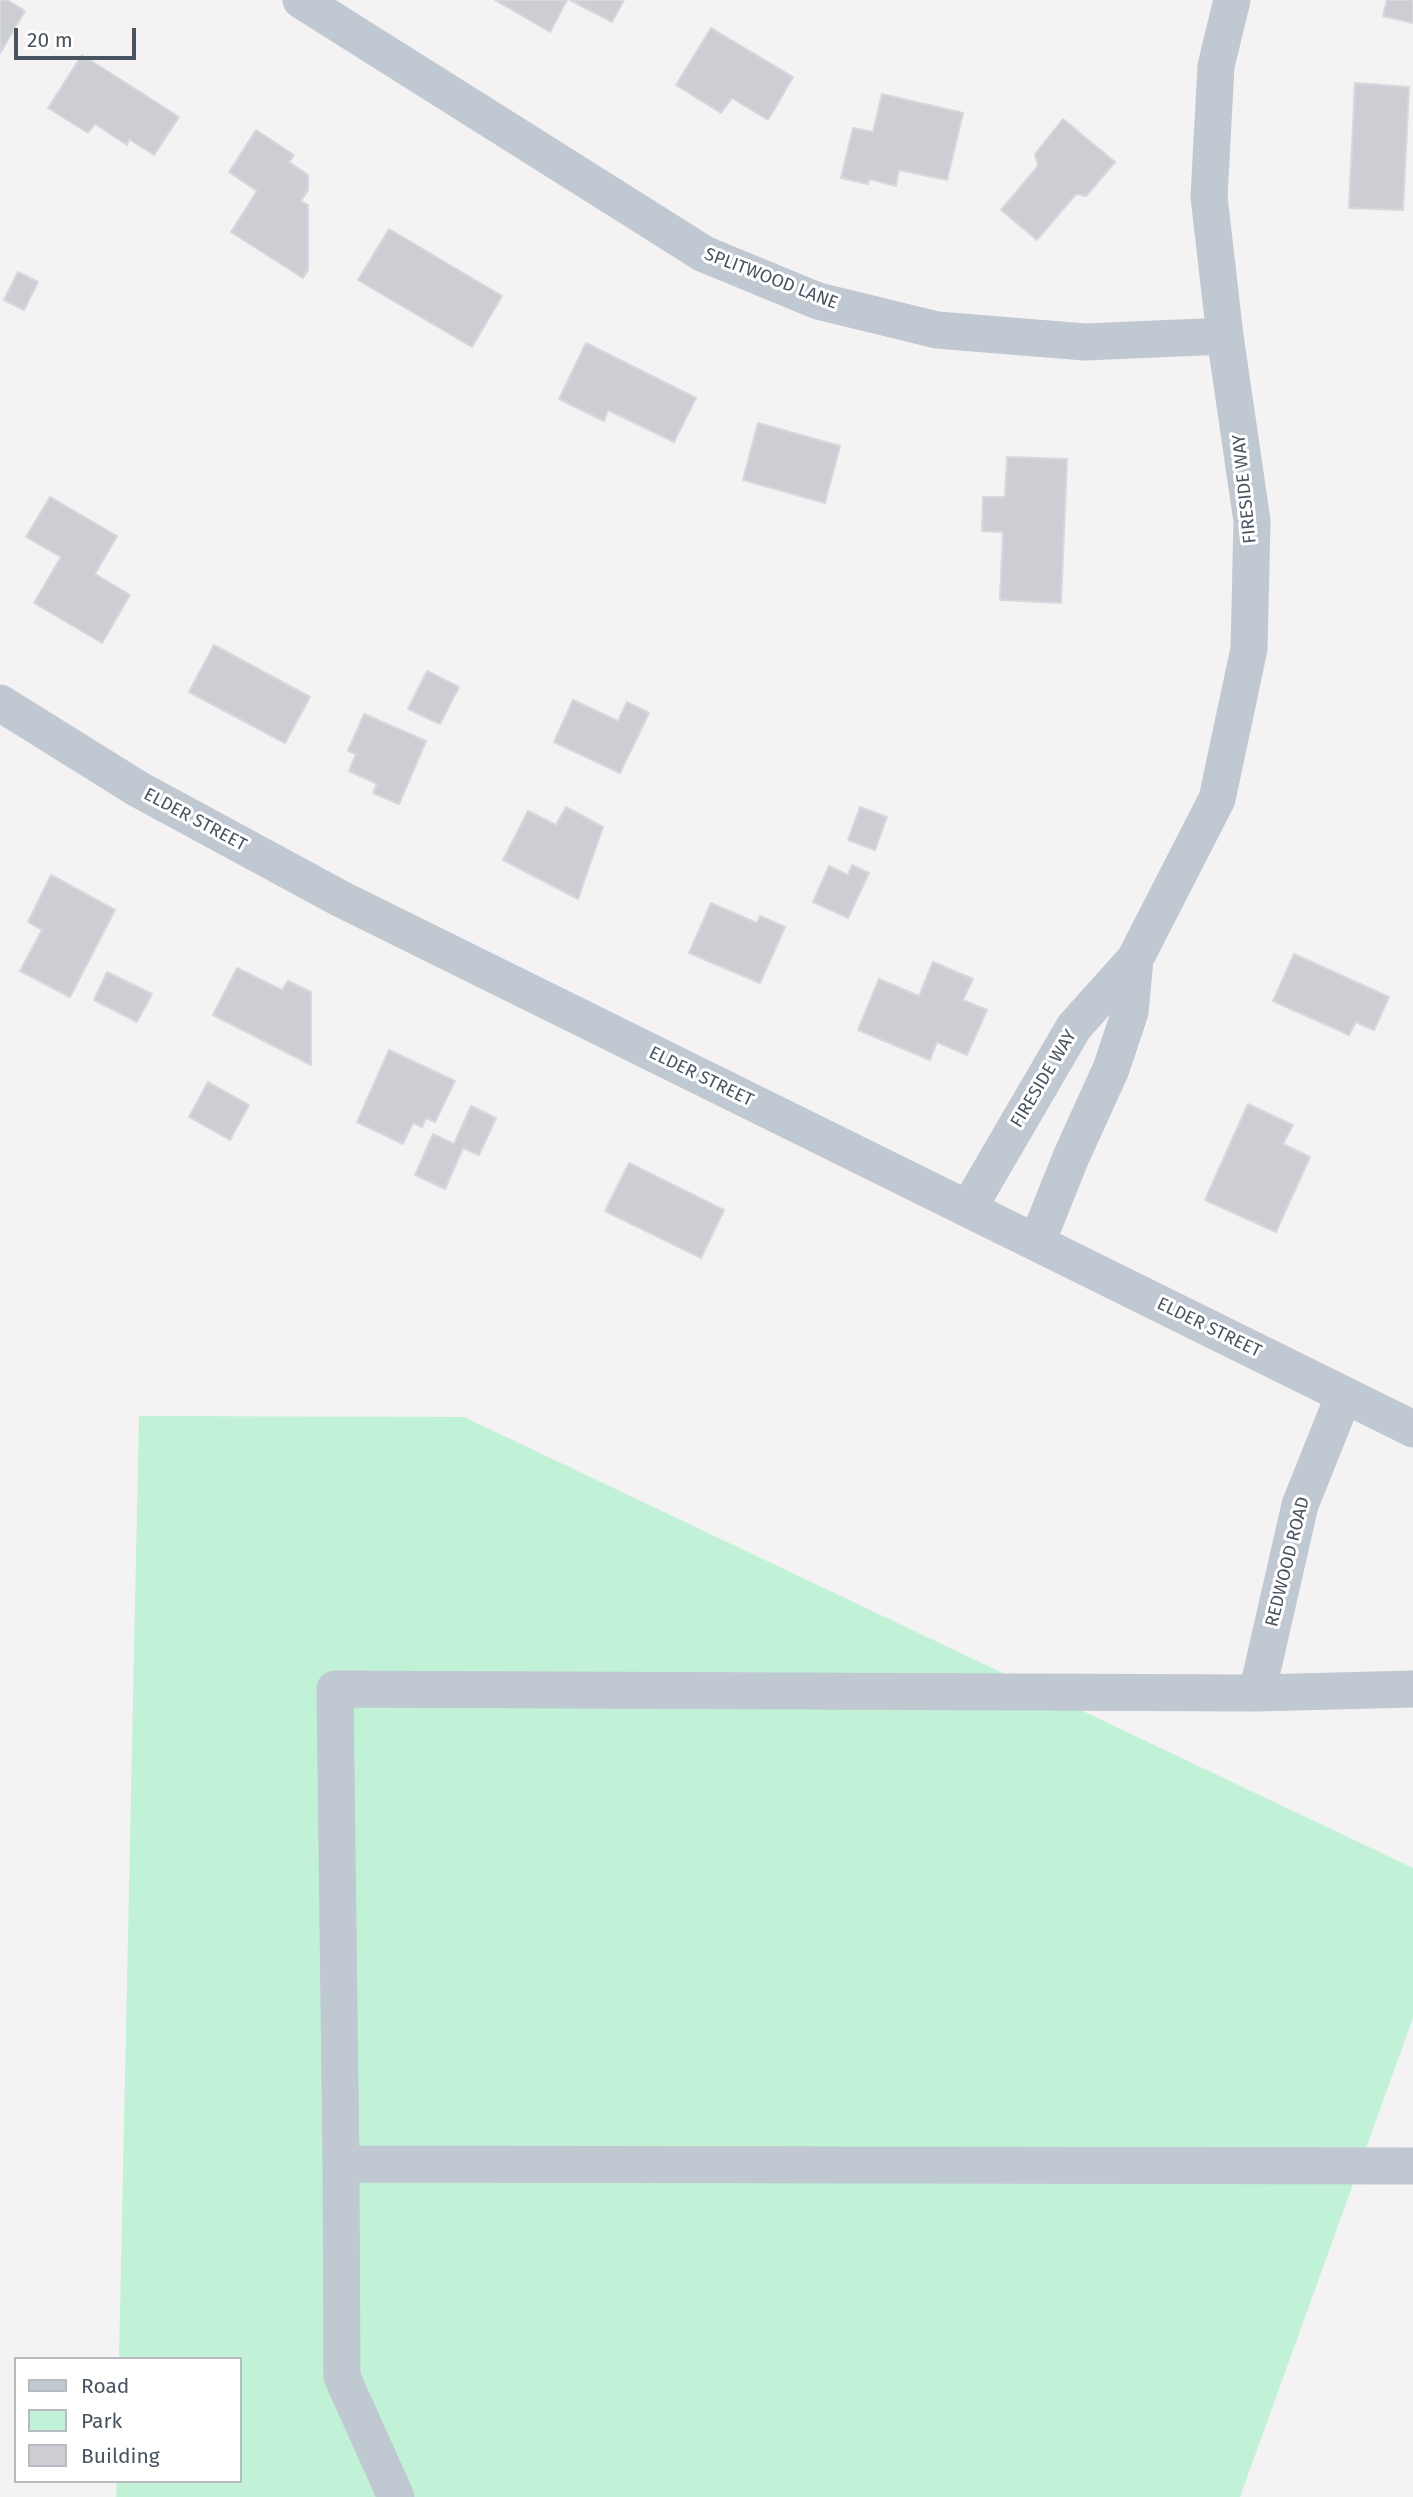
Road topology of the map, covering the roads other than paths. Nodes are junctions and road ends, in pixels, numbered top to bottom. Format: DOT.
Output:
graph roads {
  1 [pos="302,0"];
  2 [pos="1232,0"];
  3 [pos="1225,336"];
  4 [pos="0,703"];
  5 [pos="1135,959"];
  6 [pos="968,1209"];
  7 [pos="1037,1242"];
  8 [pos="1343,1395"];
  9 [pos="1413,1429"];
  10 [pos="1413,1689"];
  11 [pos="1257,1693"];
  12 [pos="341,2164"];
  13 [pos="1413,2166"];
  14 [pos="396,2497"];
  1 -- 3 [label="street, SPLITWOOD LANE"];
  2 -- 3 [label="street, FIRESIDE WAY"];
  3 -- 5 [label="street, FIRESIDE WAY"];
  4 -- 6 [label="street, ELDER STREET"];
  5 -- 6 [label="street, FIRESIDE WAY"];
  5 -- 7 [label="street, FIRESIDE WAY"];
  6 -- 7 [label="street, ELDER STREET"];
  7 -- 8 [label="street, ELDER STREET"];
  8 -- 9 [label="street, ELDER STREET"];
  8 -- 11 [label="street, REDWOOD ROAD"];
  10 -- 11 [label="street"];
  11 -- 12 [label="street"];
  12 -- 13 [label="street"];
  12 -- 14 [label="street"];
}
